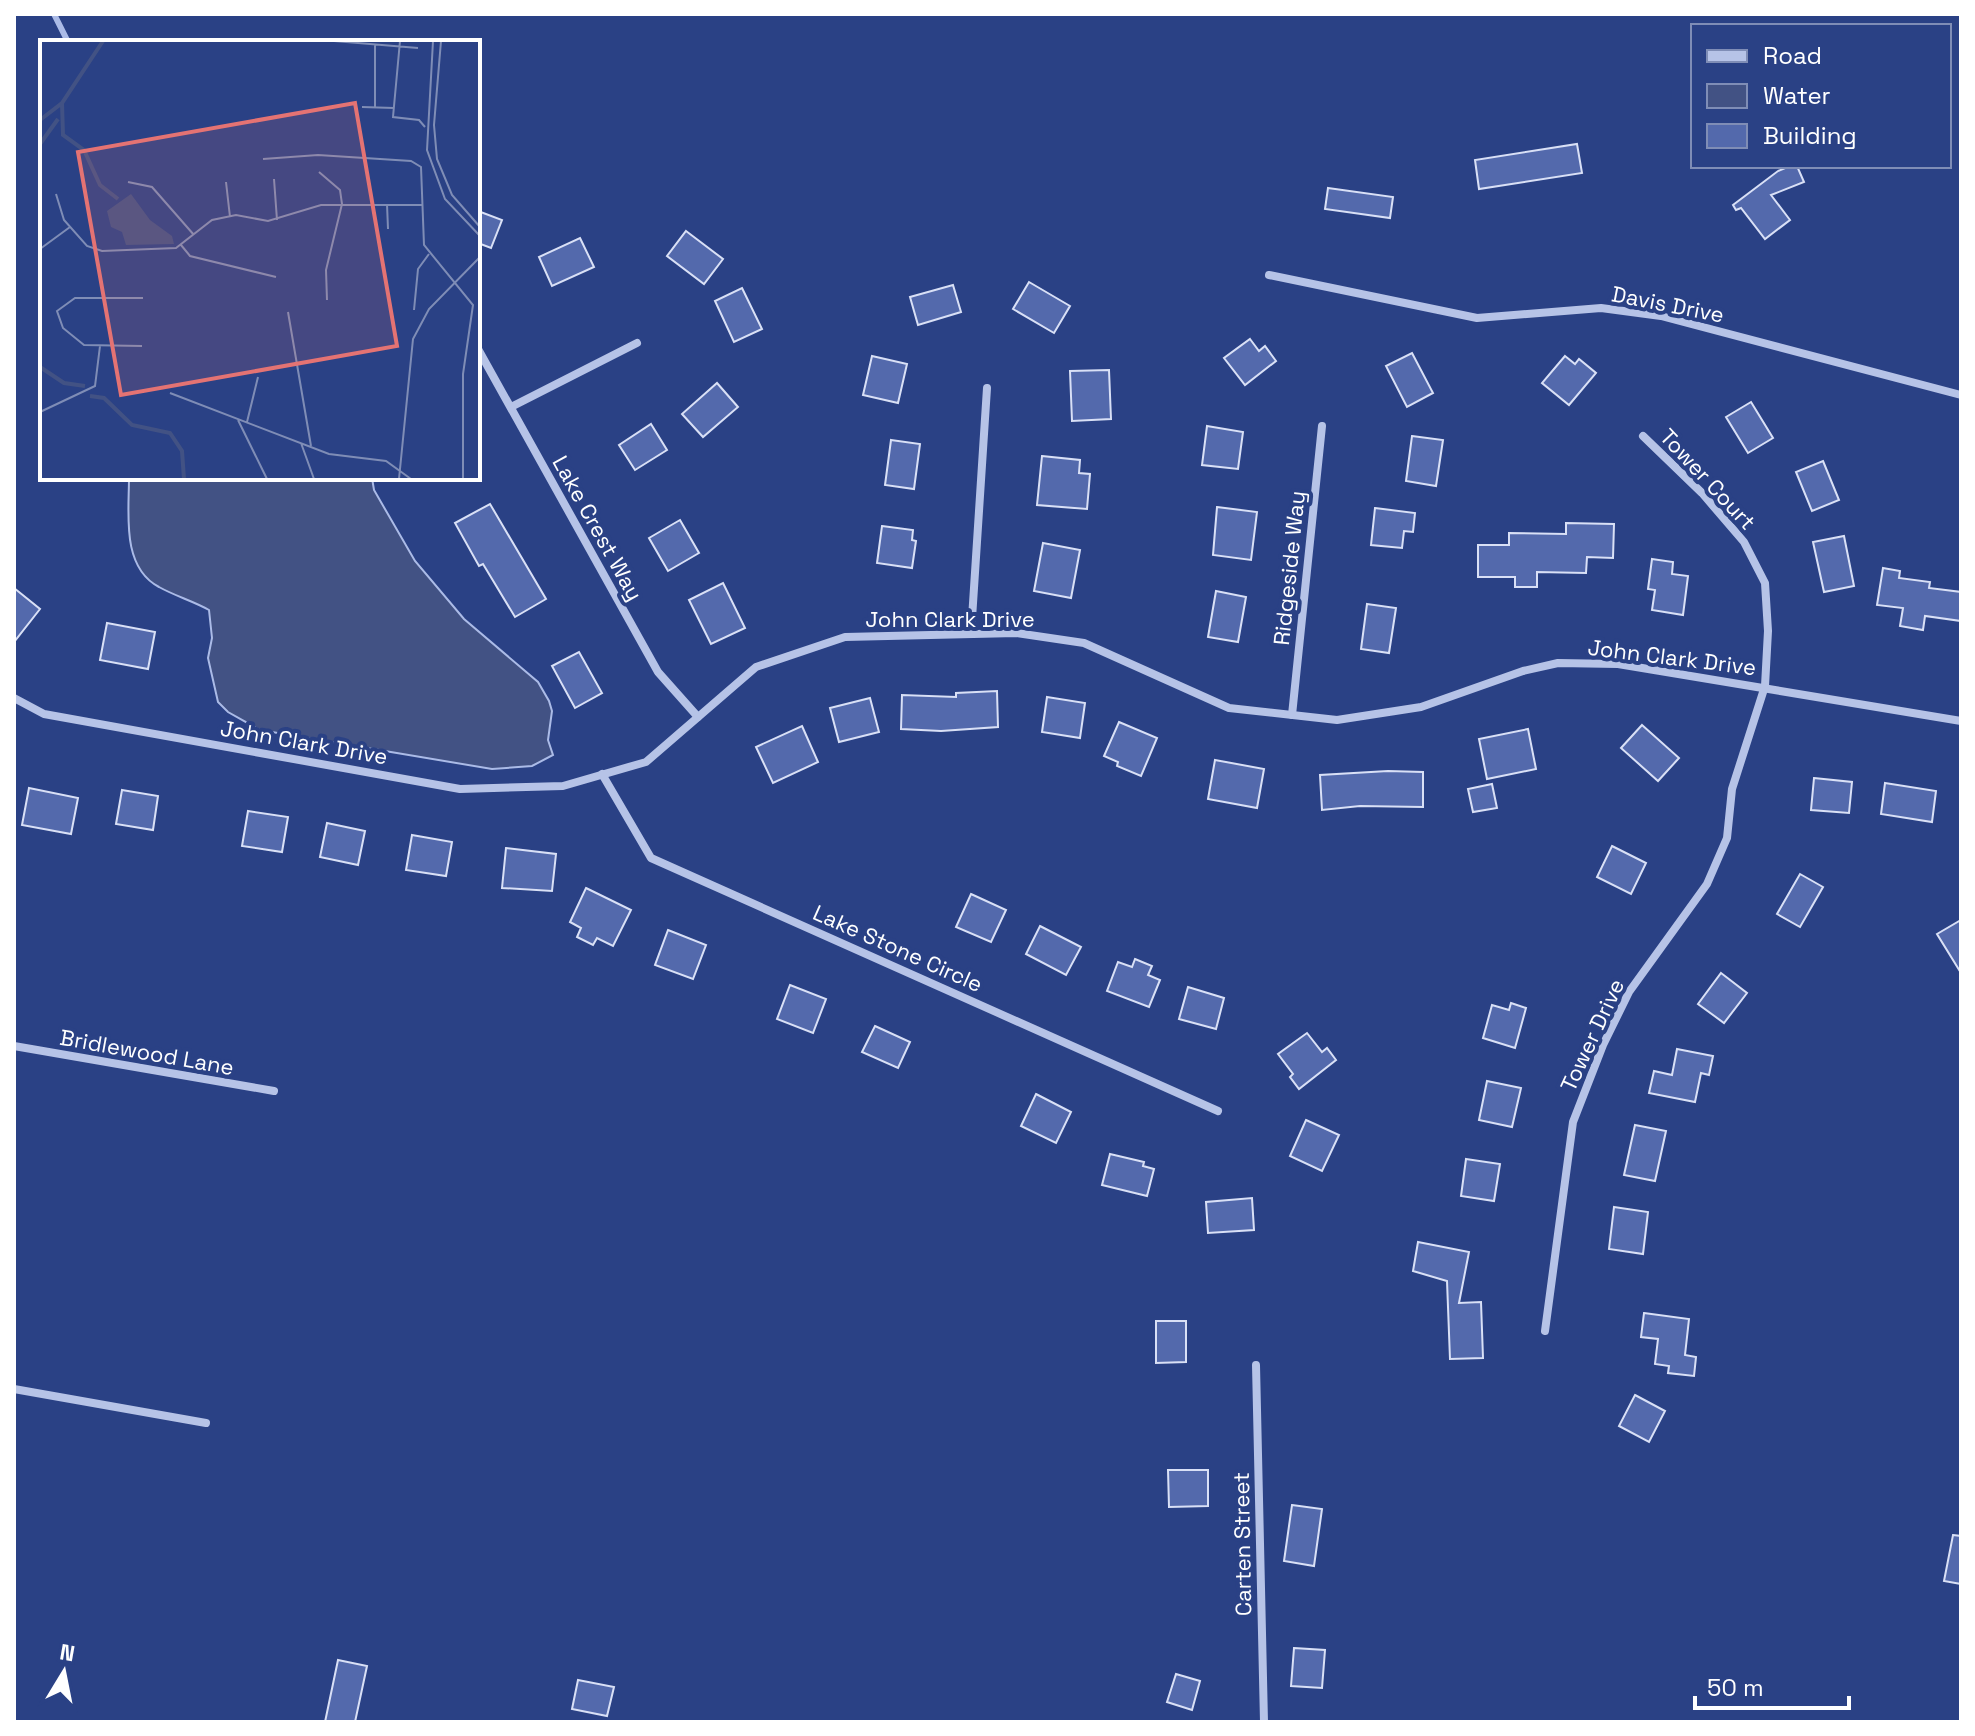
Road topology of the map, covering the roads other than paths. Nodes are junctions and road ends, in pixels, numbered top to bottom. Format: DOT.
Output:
graph roads {
  1 [pos="1269,275"];
  2 [pos="637,343"];
  3 [pos="480,353"];
  4 [pos="987,388"];
  5 [pos="1961,395"];
  6 [pos="511,407"];
  7 [pos="1322,426"];
  8 [pos="1643,436"];
  9 [pos="971,634"];
  10 [pos="1765,686"];
  11 [pos="14,698"];
  12 [pos="1292,715"];
  13 [pos="698,717"];
  14 [pos="1961,721"];
  15 [pos="602,774"];
  16 [pos="14,1046"];
  17 [pos="274,1091"];
  18 [pos="1218,1111"];
  19 [pos="1545,1331"];
  20 [pos="1256,1365"];
  21 [pos="14,1389"];
  22 [pos="206,1423"];
  23 [pos="1264,1722"];
  1 -- 5 [label="street, Davis Drive"];
  2 -- 6 [label="street"];
  3 -- 6 [label="street, Lake Crest Way"];
  4 -- 9 [label="street"];
  6 -- 13 [label="street, Lake Crest Way"];
  7 -- 12 [label="street, Ridgeside Way"];
  8 -- 10 [label="street, Tower Court"];
  9 -- 12 [label="street, John Clark Drive"];
  9 -- 13 [label="street, John Clark Drive"];
  10 -- 12 [label="street, John Clark Drive"];
  10 -- 14 [label="street, John Clark Drive"];
  10 -- 19 [label="street, Tower Drive"];
  11 -- 15 [label="street, John Clark Drive"];
  13 -- 15 [label="street, John Clark Drive"];
  15 -- 18 [label="street, Lake Stone Circle"];
  16 -- 17 [label="street, Bridlewood Lane"];
  20 -- 23 [label="street, Carten Street"];
  21 -- 22 [label="street"];
}
